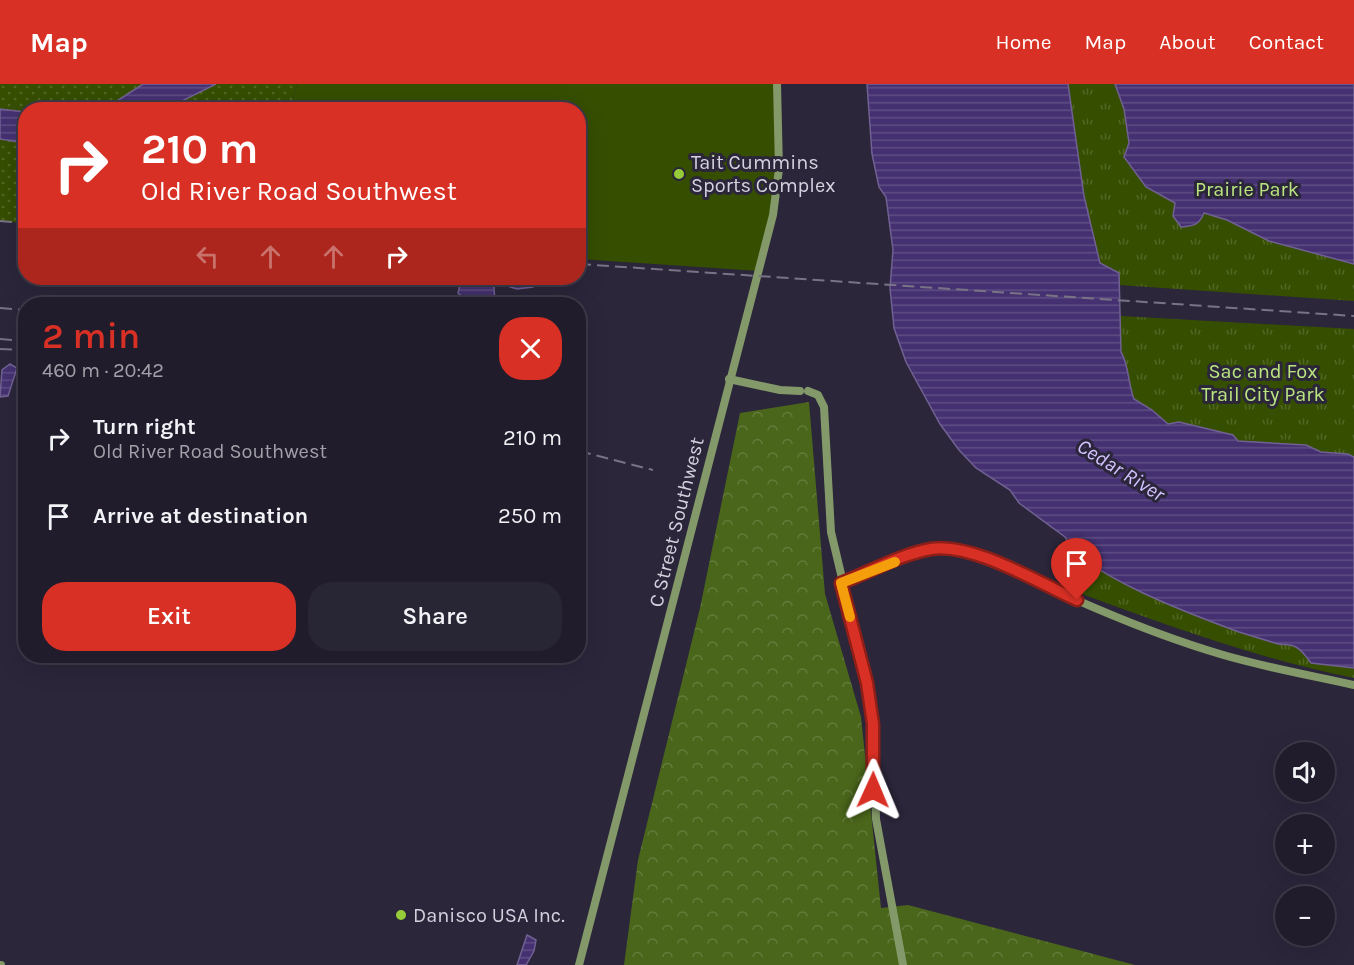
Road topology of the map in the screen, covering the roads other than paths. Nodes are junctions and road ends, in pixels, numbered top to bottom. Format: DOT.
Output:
graph roads {
  1 [pos="777,84"];
  2 [pos="729,379"];
  3 [pos="841,583"];
  4 [pos="1354,685"];
  5 [pos="579,965"];
  6 [pos="903,965"];
  1 -- 2 [label="street, C Street Southwest"];
  2 -- 3 [label="street"];
  2 -- 5 [label="street, C Street Southwest"];
  3 -- 4 [label="street"];
  3 -- 6 [label="street"];
}
